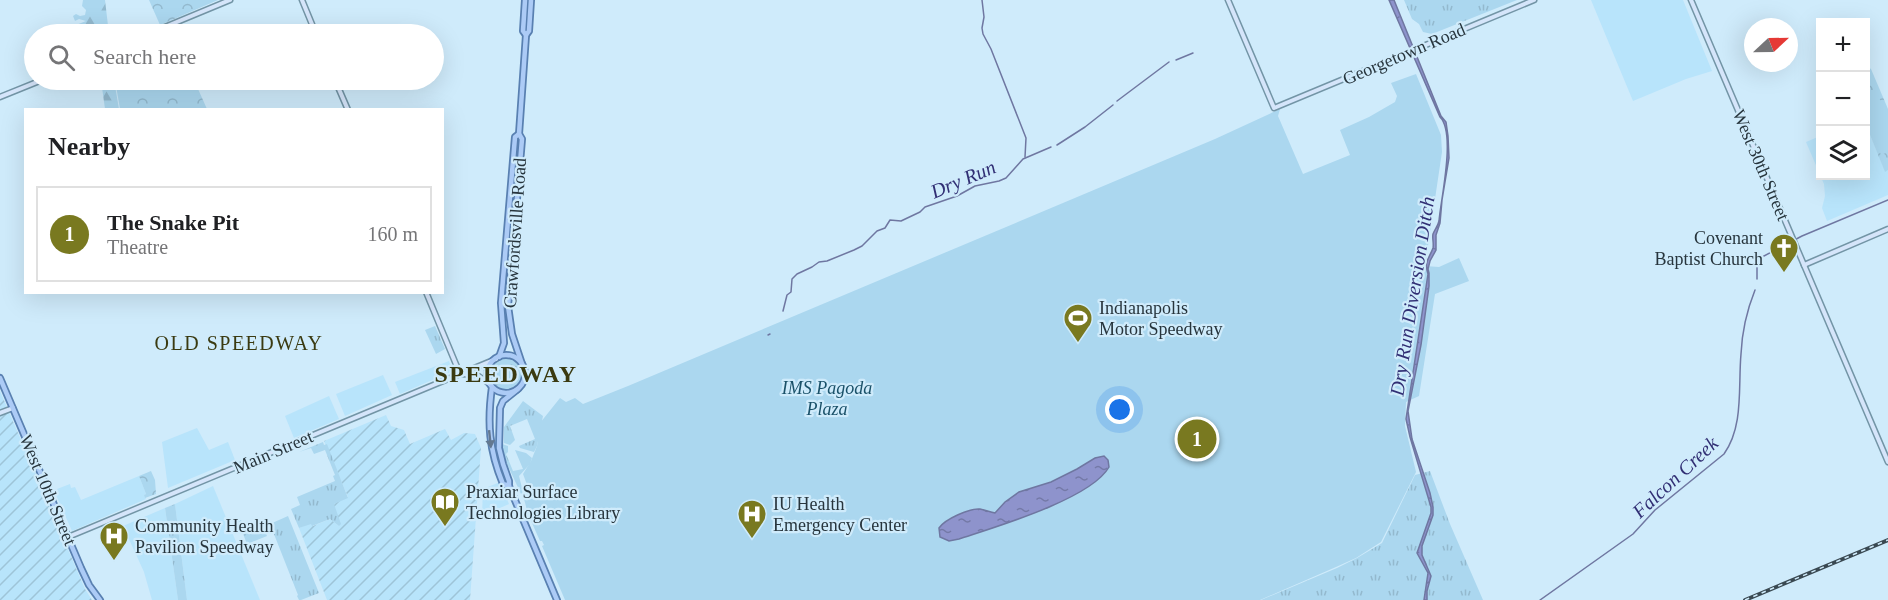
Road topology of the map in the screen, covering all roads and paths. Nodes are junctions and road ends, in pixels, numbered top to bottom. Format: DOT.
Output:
graph roads {
  1 [pos="230,0"];
  2 [pos="302,0"];
  3 [pos="525,0"];
  4 [pos="531,0"];
  5 [pos="1228,0"];
  6 [pos="1534,0"];
  7 [pos="1690,0"];
  8 [pos="172,24"];
  9 [pos="312,24"];
  10 [pos="526,35"];
  11 [pos="24,87"];
  12 [pos="339,90"];
  13 [pos="0,97"];
  14 [pos="347,108"];
  15 [pos="519,134"];
  16 [pos="1888,229"];
  17 [pos="1804,265"];
  18 [pos="427,294"];
  19 [pos="497,358"];
  20 [pos="523,367"];
  21 [pos="460,374"];
  22 [pos="0,378"];
  23 [pos="491,386"];
  24 [pos="518,389"];
  25 [pos="13,408"];
  26 [pos="0,413"];
  27 [pos="1888,462"];
  28 [pos="508,486"];
  29 [pos="68,537"];
  30 [pos="100,600"];
  31 [pos="557,600"];
  1 -- 8 [label="main road"];
  2 -- 9 [label="main road"];
  3 -- 10 [label="main road, Crawfordsville Road"];
  4 -- 10 [label="main road, Crawfordsville Road"];
  5 -- 6 [label="main road, Georgetown Road"];
  7 -- 17 [label="main road, West 30th Street"];
  10 -- 15 [label="main road, Crawfordsville Road"];
  11 -- 13 [label="main road"];
  12 -- 14 [label="main road"];
  15 -- 19 [label="main road, Crawfordsville Road"];
  15 -- 20 [label="main road, Crawfordsville Road"];
  16 -- 17 [label="main road"];
  17 -- 27 [label="main road, West 30th Street"];
  18 -- 21 [label="main road"];
  19 -- 20 [label="main road"];
  19 -- 21 [label="main road, Main Street"];
  19 -- 23 [label="main road"];
  20 -- 24 [label="main road"];
  21 -- 23 [label="main road"];
  21 -- 29 [label="main road, Main Street"];
  22 -- 25 [label="main road, West 10th Street"];
  23 -- 24 [label="main road"];
  23 -- 28 [label="main road, one-way"];
  24 -- 28 [label="main road"];
  25 -- 26 [label="main road"];
  25 -- 29 [label="main road, West 10th Street"];
  28 -- 31 [label="main road"];
  29 -- 30 [label="main road, West 10th Street"];
}
